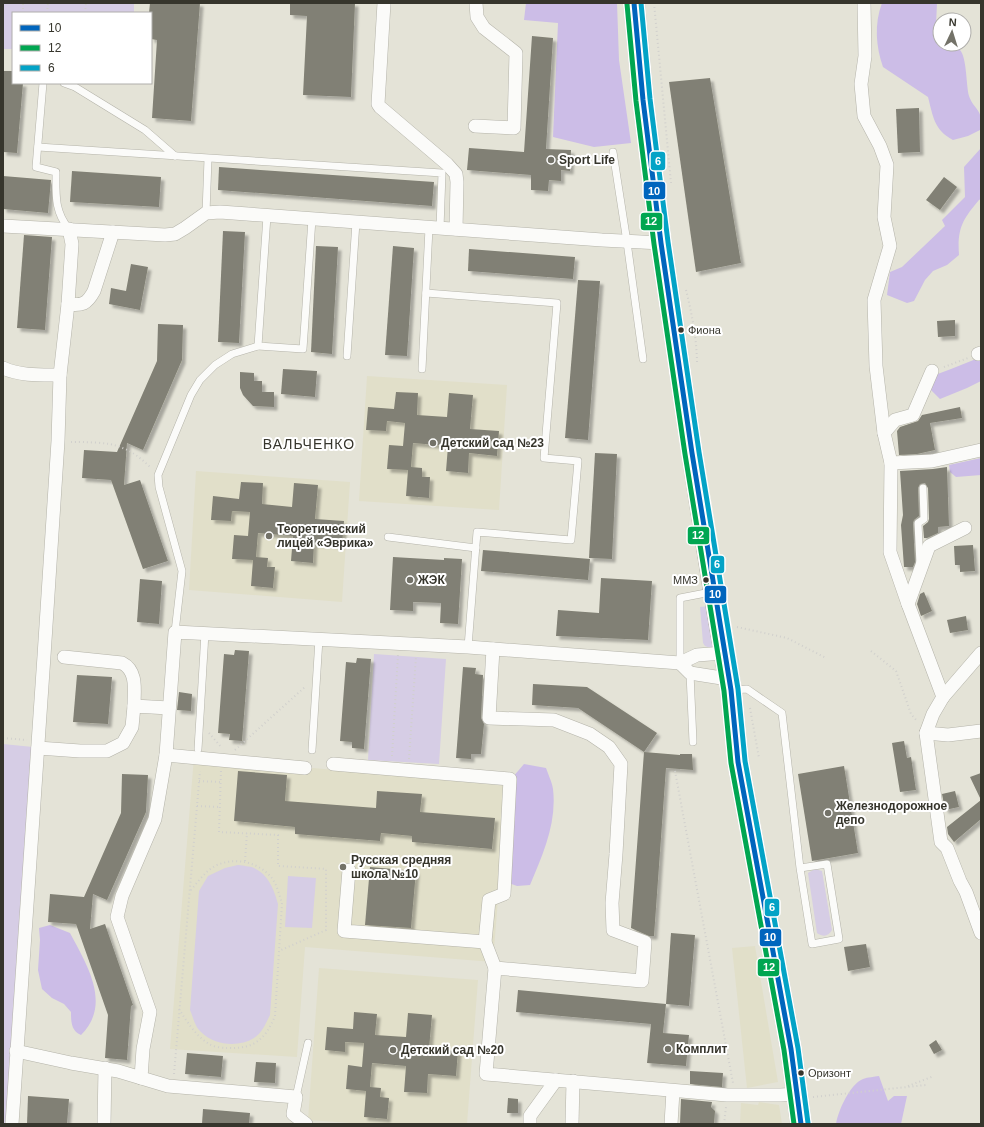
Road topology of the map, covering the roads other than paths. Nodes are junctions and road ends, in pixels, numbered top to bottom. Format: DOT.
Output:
graph roads {
  1 [pos="384,3"];
  2 [pos="476,3"];
  3 [pos="634,3"];
  4 [pos="864,3"];
  5 [pos="43,84"];
  6 [pos="67,84"];
  7 [pos="475,126"];
  8 [pos="38,147"];
  9 [pos="613,152"];
  10 [pos="175,156"];
  11 [pos="208,158"];
  12 [pos="206,213"];
  13 [pos="267,216"];
  14 [pos="312,219"];
  15 [pos="356,222"];
  16 [pos="3,226"];
  17 [pos="434,228"];
  18 [pos="69,230"];
  19 [pos="456,230"];
  20 [pos="113,232"];
  21 [pos="627,242"];
  22 [pos="661,243"];
  23 [pos="426,292"];
  24 [pos="68,304"];
  25 [pos="258,346"];
  26 [pos="347,356"];
  27 [pos="643,359"];
  28 [pos="3,368"];
  29 [pos="422,369"];
  30 [pos="932,371"];
  31 [pos="60,375"];
  32 [pos="884,433"];
  33 [pos="981,450"];
  34 [pos="892,463"];
  35 [pos="923,488"];
  36 [pos="965,528"];
  37 [pos="388,537"];
  38 [pos="476,548"];
  39 [pos="920,572"];
  40 [pos="714,592"];
  41 [pos="908,604"];
  42 [pos="174,632"];
  43 [pos="205,633"];
  44 [pos="319,639"];
  45 [pos="468,647"];
  46 [pos="493,649"];
  47 [pos="724,652"];
  48 [pos="981,653"];
  49 [pos="64,658"];
  50 [pos="680,663"];
  51 [pos="690,673"];
  52 [pos="735,686"];
  53 [pos="943,696"];
  54 [pos="134,706"];
  55 [pos="169,708"];
  56 [pos="981,731"];
  57 [pos="926,733"];
  58 [pos="693,742"];
  59 [pos="38,745"];
  60 [pos="312,750"];
  61 [pos="199,754"];
  62 [pos="166,755"];
  63 [pos="333,764"];
  64 [pos="305,768"];
  65 [pos="800,868"];
  66 [pos="349,870"];
  67 [pos="981,934"];
  68 [pos="485,942"];
  69 [pos="495,968"];
  70 [pos="308,1043"];
  71 [pos="16,1051"];
  72 [pos="104,1068"];
  73 [pos="141,1078"];
  74 [pos="556,1080"];
  75 [pos="573,1081"];
  76 [pos="673,1091"];
  77 [pos="804,1095"];
  78 [pos="296,1097"];
  79 [pos="12,1124"];
  80 [pos="104,1124"];
  81 [pos="306,1124"];
  82 [pos="530,1124"];
  83 [pos="572,1124"];
  84 [pos="671,1124"];
  85 [pos="802,1124"];
  1 -- 19 [label="street"];
  2 -- 7 [label="street"];
  3 -- 22 [label="main road"];
  4 -- 32 [label="street"];
  5 -- 8 [label="lane"];
  6 -- 10 [label="lane"];
  8 -- 10 [label="lane"];
  8 -- 18 [label="lane"];
  9 -- 21 [label="lane"];
  10 -- 11 [label="lane"];
  11 -- 12 [label="lane"];
  11 -- 17 [label="lane"];
  12 -- 13 [label="street"];
  12 -- 20 [label="street"];
  13 -- 14 [label="street"];
  13 -- 25 [label="lane"];
  14 -- 15 [label="street"];
  14 -- 25 [label="lane"];
  15 -- 17 [label="street"];
  15 -- 26 [label="lane"];
  16 -- 18 [label="street"];
  17 -- 19 [label="street"];
  17 -- 23 [label="lane"];
  18 -- 20 [label="street"];
  18 -- 24 [label="street"];
  19 -- 21 [label="street"];
  20 -- 24 [label="street"];
  21 -- 22 [label="street"];
  21 -- 27 [label="lane"];
  22 -- 40 [label="main road"];
  23 -- 29 [label="lane"];
  23 -- 38 [label="lane"];
  24 -- 31 [label="street"];
  25 -- 42 [label="lane"];
  28 -- 31 [label="street"];
  30 -- 32 [label="street"];
  31 -- 59 [label="street"];
  32 -- 34 [label="street"];
  33 -- 34 [label="street"];
  34 -- 41 [label="street"];
  35 -- 39 [label="lane"];
  36 -- 39 [label="street"];
  37 -- 38 [label="lane"];
  38 -- 45 [label="lane"];
  39 -- 41 [label="street"];
  40 -- 47 [label="main road"];
  40 -- 50 [label="lane"];
  41 -- 53 [label="street"];
  42 -- 43 [label="street"];
  42 -- 55 [label="street"];
  43 -- 44 [label="street"];
  43 -- 61 [label="lane"];
  44 -- 45 [label="street"];
  44 -- 60 [label="lane"];
  45 -- 46 [label="street"];
  46 -- 50 [label="street"];
  46 -- 69 [label="street"];
  47 -- 50 [label="street"];
  47 -- 52 [label="main road"];
  48 -- 53 [label="street"];
  49 -- 54 [label="street"];
  50 -- 51 [label="street"];
  51 -- 52 [label="street"];
  51 -- 58 [label="lane"];
  52 -- 65 [label="lane"];
  52 -- 77 [label="main road"];
  53 -- 57 [label="street"];
  54 -- 55 [label="street"];
  54 -- 59 [label="street"];
  55 -- 62 [label="street"];
  56 -- 57 [label="street"];
  57 -- 67 [label="street"];
  59 -- 71 [label="street"];
  61 -- 62 [label="street"];
  61 -- 64 [label="street"];
  62 -- 73 [label="street"];
  63 -- 68 [label="street"];
  65 -- 65 [label="lane"];
  66 -- 68 [label="street"];
  68 -- 69 [label="street"];
  69 -- 74 [label="street"];
  70 -- 78 [label="lane"];
  71 -- 72 [label="street"];
  71 -- 79 [label="street"];
  72 -- 73 [label="street"];
  72 -- 80 [label="street"];
  73 -- 78 [label="street"];
  74 -- 75 [label="street"];
  74 -- 82 [label="street"];
  75 -- 76 [label="street"];
  75 -- 83 [label="street"];
  76 -- 77 [label="street"];
  76 -- 84 [label="street"];
  77 -- 85 [label="main road"];
  78 -- 81 [label="street"];
}
